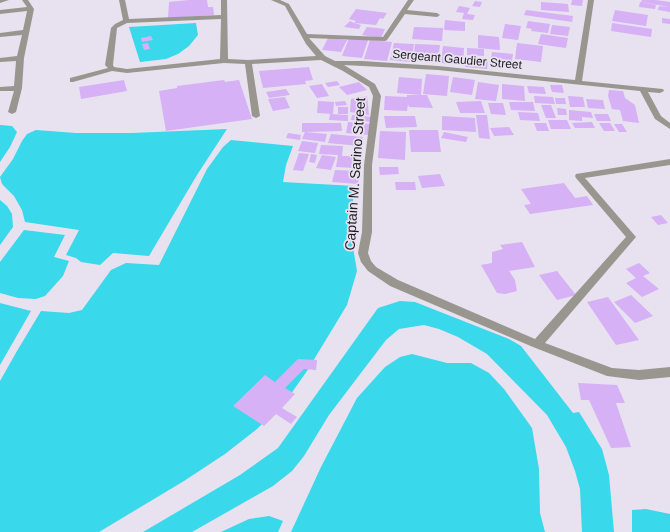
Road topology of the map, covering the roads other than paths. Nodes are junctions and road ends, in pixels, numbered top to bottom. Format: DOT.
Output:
graph roads {
  1 [pos="6,0"];
  2 [pos="25,0"];
  3 [pos="122,0"];
  4 [pos="224,0"];
  5 [pos="274,0"];
  6 [pos="411,0"];
  7 [pos="591,0"];
  8 [pos="0,1"];
  9 [pos="289,3"];
  10 [pos="31,9"];
  11 [pos="0,12"];
  12 [pos="403,12"];
  13 [pos="437,15"];
  14 [pos="224,17"];
  15 [pos="126,21"];
  16 [pos="26,32"];
  17 [pos="0,35"];
  18 [pos="305,36"];
  19 [pos="20,58"];
  20 [pos="322,58"];
  21 [pos="0,60"];
  22 [pos="224,61"];
  23 [pos="248,62"];
  24 [pos="333,63"];
  25 [pos="112,69"];
  26 [pos="73,80"];
  27 [pos="578,84"];
  28 [pos="18,88"];
  29 [pos="0,89"];
  30 [pos="642,89"];
  31 [pos="660,90"];
  32 [pos="12,112"];
  33 [pos="256,116"];
  34 [pos="670,127"];
  35 [pos="670,162"];
  36 [pos="537,344"];
  37 [pos="670,372"];
  1 -- 8 [label="street"];
  2 -- 10 [label="street"];
  3 -- 15 [label="street"];
  4 -- 14 [label="street"];
  5 -- 9 [label="street, Captain M. Sarino Street"];
  6 -- 12 [label="street"];
  7 -- 27 [label="street"];
  9 -- 18 [label="street, Captain M. Sarino Street"];
  10 -- 11 [label="street"];
  10 -- 16 [label="street"];
  12 -- 13 [label="street"];
  12 -- 18 [label="street"];
  14 -- 15 [label="street"];
  14 -- 22 [label="street"];
  15 -- 25 [label="street"];
  16 -- 17 [label="street"];
  16 -- 19 [label="street"];
  18 -- 20 [label="street, Captain M. Sarino Street"];
  19 -- 21 [label="street"];
  19 -- 28 [label="street"];
  20 -- 23 [label="street"];
  20 -- 24 [label="street, Captain M. Sarino Street"];
  22 -- 23 [label="street"];
  22 -- 25 [label="street"];
  23 -- 33 [label="street"];
  24 -- 27 [label="street, Sergeant Gaudier Street"];
  24 -- 36 [label="street, Captain M. Sarino Street"];
  25 -- 26 [label="street"];
  27 -- 30 [label="street, Sergeant Gaudier Street"];
  28 -- 29 [label="street"];
  28 -- 32 [label="street"];
  30 -- 31 [label="street, Sergeant Gaudier Street"];
  30 -- 34 [label="street"];
  35 -- 36 [label="street"];
  36 -- 37 [label="street, Captain M. Sarino Street"];
}
